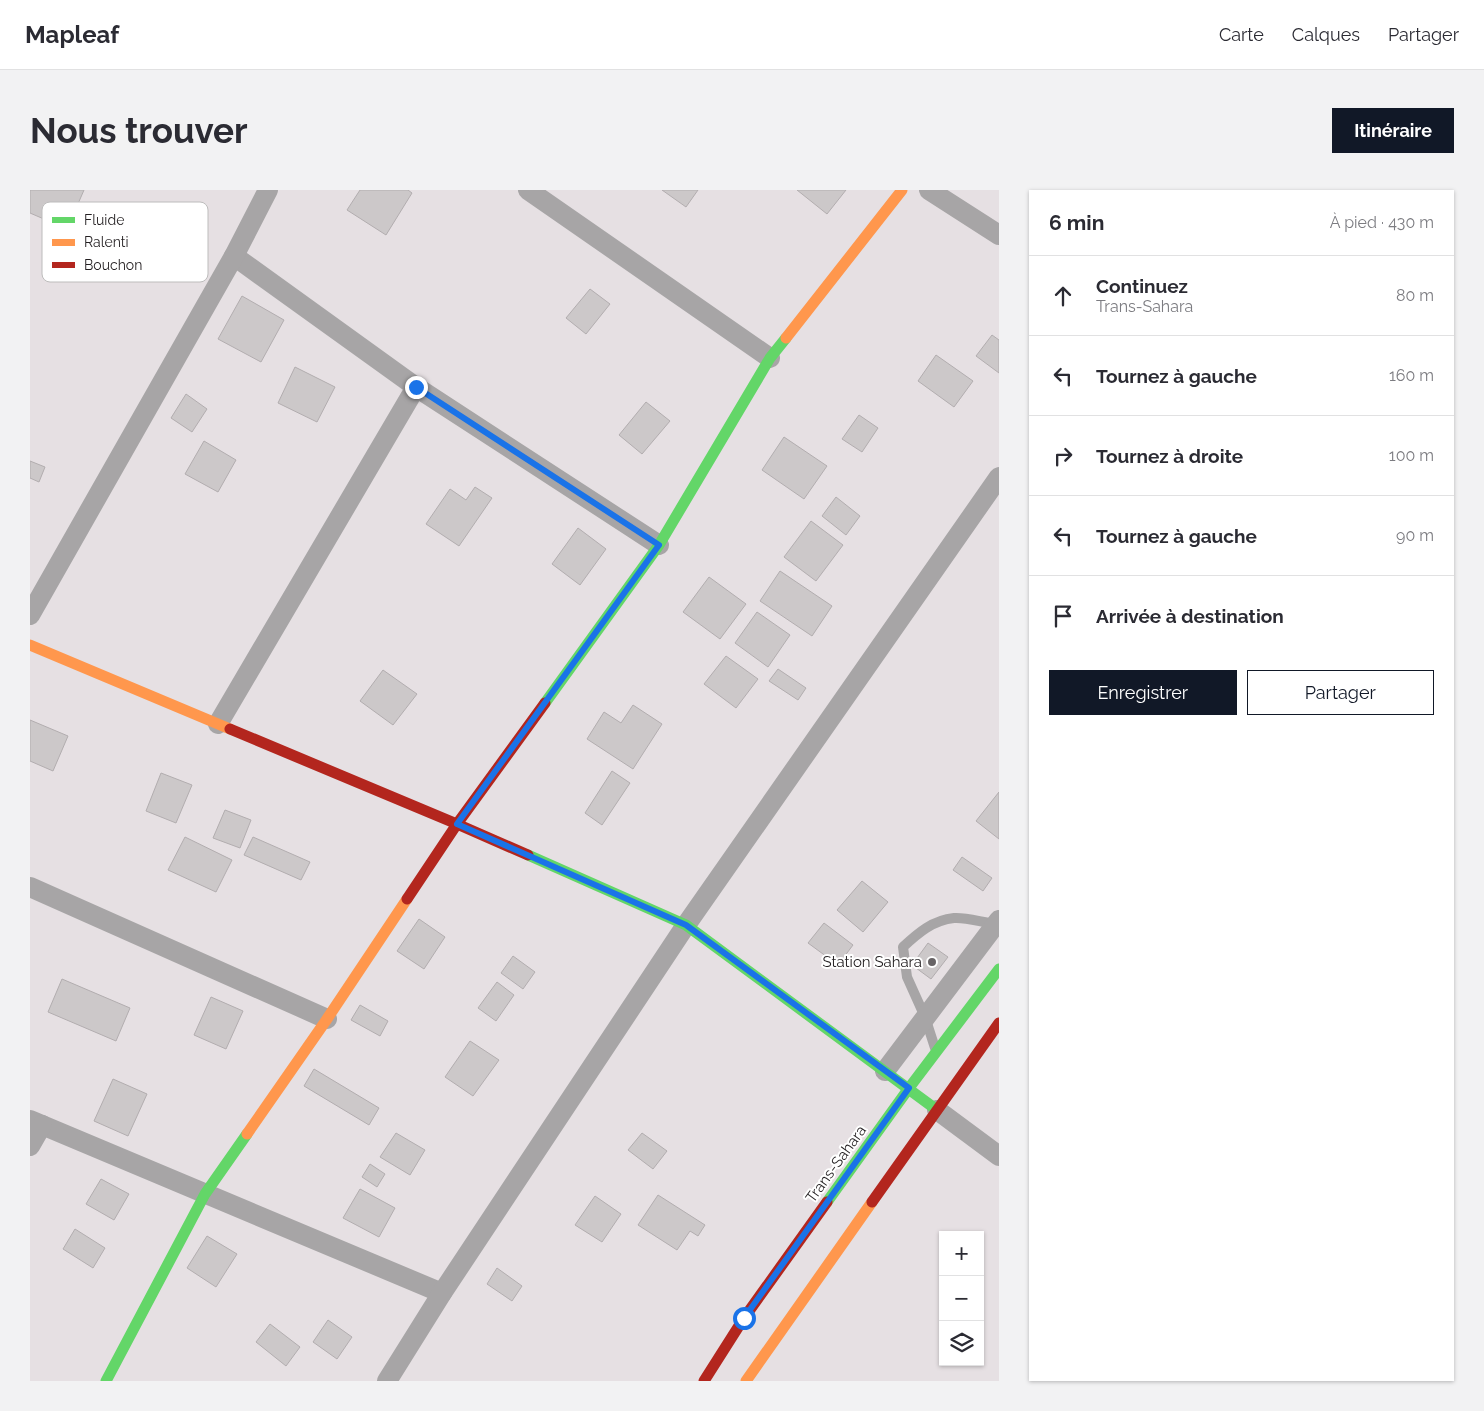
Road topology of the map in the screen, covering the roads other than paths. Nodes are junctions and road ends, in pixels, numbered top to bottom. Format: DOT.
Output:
graph roads {
  1 [pos="268,190"];
  2 [pos="528,190"];
  3 [pos="902,190"];
  4 [pos="929,190"];
  5 [pos="999,235"];
  6 [pos="234,256"];
  7 [pos="770,358"];
  8 [pos="416,387"];
  9 [pos="999,477"];
  10 [pos="659,545"];
  11 [pos="30,614"];
  12 [pos="30,645"];
  13 [pos="218,724"];
  14 [pos="457,824"];
  15 [pos="30,887"];
  16 [pos="998,923"];
  17 [pos="686,925"];
  18 [pos="999,969"];
  19 [pos="925,1017"];
  20 [pos="327,1019"];
  21 [pos="999,1024"];
  22 [pos="936,1052"];
  23 [pos="885,1071"];
  24 [pos="909,1088"];
  25 [pos="937,1110"];
  26 [pos="36,1123"];
  27 [pos="30,1146"];
  28 [pos="999,1156"];
  29 [pos="206,1194"];
  30 [pos="442,1293"];
  31 [pos="106,1381"];
  32 [pos="387,1381"];
  33 [pos="704,1381"];
  34 [pos="746,1381"];
  1 -- 6 [label="street"];
  2 -- 7 [label="street"];
  3 -- 7 [label="street"];
  4 -- 5 [label="street"];
  6 -- 8 [label="street"];
  6 -- 11 [label="street"];
  7 -- 10 [label="street"];
  8 -- 10 [label="street"];
  8 -- 13 [label="street"];
  9 -- 17 [label="street"];
  10 -- 14 [label="street"];
  12 -- 13 [label="street"];
  13 -- 14 [label="street"];
  14 -- 17 [label="street"];
  14 -- 20 [label="street"];
  15 -- 20 [label="street"];
  16 -- 19 [label="street"];
  16 -- 19 [label="lane"];
  17 -- 23 [label="street"];
  17 -- 30 [label="street"];
  18 -- 22 [label="street, Trans-Sahara"];
  19 -- 22 [label="lane"];
  19 -- 23 [label="street"];
  20 -- 29 [label="street"];
  21 -- 25 [label="street"];
  22 -- 24 [label="street, Trans-Sahara"];
  23 -- 24 [label="street"];
  24 -- 25 [label="street"];
  24 -- 33 [label="street, Trans-Sahara"];
  25 -- 28 [label="street"];
  25 -- 34 [label="street"];
  26 -- 27 [label="street"];
  26 -- 29 [label="street"];
  29 -- 30 [label="street"];
  29 -- 31 [label="street"];
  30 -- 32 [label="street"];
}
